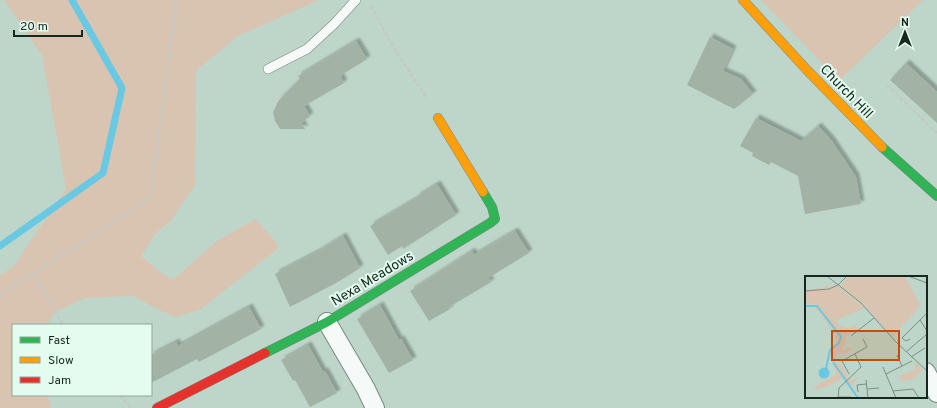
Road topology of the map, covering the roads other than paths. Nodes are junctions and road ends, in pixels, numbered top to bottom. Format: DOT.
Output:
graph roads {
  1 [pos="356,0"];
  2 [pos="743,0"];
  3 [pos="268,69"];
  4 [pos="438,118"];
  5 [pos="937,196"];
  6 [pos="327,322"];
  7 [pos="157,408"];
  8 [pos="375,408"];
  1 -- 3 [label="lane"];
  2 -- 5 [label="street, Church Hill"];
  4 -- 6 [label="street, Nexa Meadows"];
  6 -- 7 [label="street, Nexa Meadows"];
  6 -- 8 [label="street"];
}
